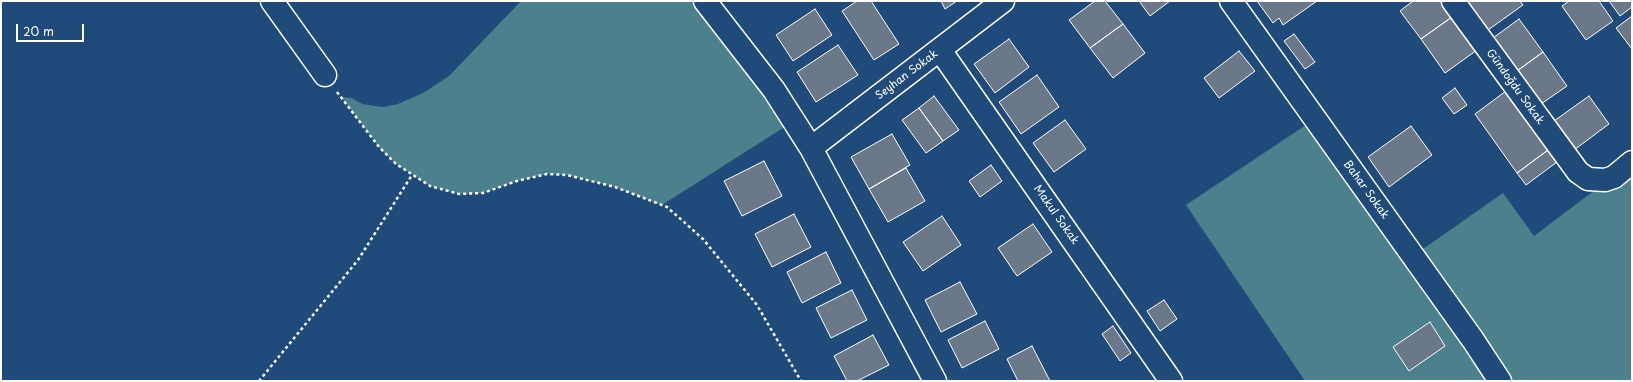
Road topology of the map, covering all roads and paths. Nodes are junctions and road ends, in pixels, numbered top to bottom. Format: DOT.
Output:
graph roads {
  1 [pos="272,1"];
  2 [pos="705,1"];
  3 [pos="1003,1"];
  4 [pos="1231,1"];
  5 [pos="1453,1"];
  6 [pos="940,50"];
  7 [pos="325,75"];
  8 [pos="811,148"];
  9 [pos="1632,162"];
  10 [pos="412,175"];
  11 [pos="259,381"];
  12 [pos="801,381"];
  13 [pos="935,381"];
  14 [pos="1171,381"];
  15 [pos="1500,381"];
  1 -- 7 [label="street"];
  2 -- 8 [label="street"];
  3 -- 6 [label="street, Seyhan Sokak"];
  4 -- 15 [label="street, Bahar Sokak"];
  5 -- 9 [label="street, Gündoğdu Sokak"];
  6 -- 8 [label="street, Seyhan Sokak"];
  6 -- 14 [label="street, Makul Sokak"];
  7 -- 10 [label="path"];
  8 -- 13 [label="street"];
  10 -- 11 [label="path"];
  10 -- 12 [label="path"];
}
